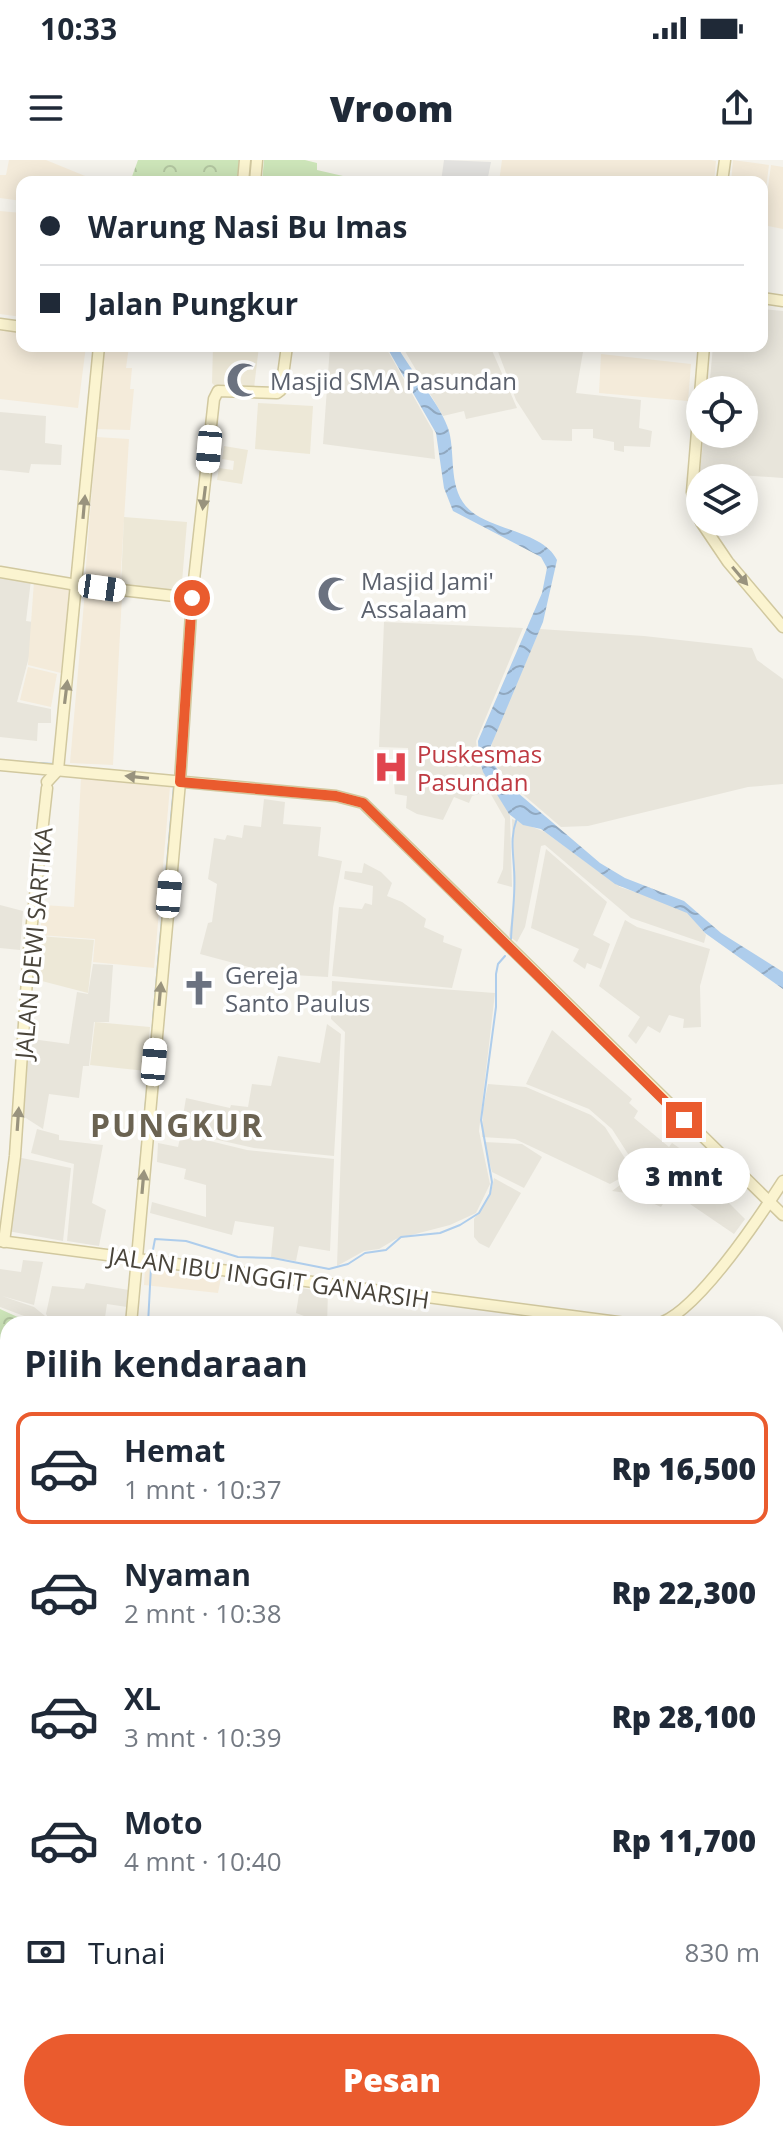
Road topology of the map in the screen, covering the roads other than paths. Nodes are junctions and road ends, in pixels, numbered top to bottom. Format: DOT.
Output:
graph roads {
  1 [pos="98,352"];
  2 [pos="286,352"];
  3 [pos="704,352"];
  4 [pos="694,464"];
  5 [pos="711,536"];
  6 [pos="0,572"];
  7 [pos="77,585"];
  8 [pos="192,598"];
  9 [pos="783,627"];
  10 [pos="0,765"];
  11 [pos="58,770"];
  12 [pos="180,782"];
  13 [pos="783,1181"];
  14 [pos="769,1203"];
  15 [pos="783,1215"];
  16 [pos="2,1241"];
  17 [pos="136,1260"];
  18 [pos="132,1316"];
  19 [pos="571,1316"];
  20 [pos="669,1316"];
  7 -- 1 [label="main road, one-way"];
  2 -- 8 [label="main road, one-way"];
  3 -- 4 [label="main road"];
  5 -- 9 [label="main road, one-way"];
  6 -- 7 [label="main road"];
  7 -- 8 [label="main road"];
  11 -- 7 [label="main road, one-way"];
  8 -- 12 [label="main road"];
  10 -- 11 [label="main road"];
  12 -- 11 [label="main road, one-way"];
  16 -- 11 [label="main road, JALAN DEWI SARTIKA, one-way"];
  12 -- 14 [label="main road"];
  17 -- 12 [label="main road, one-way"];
  13 -- 14 [label="main road"];
  14 -- 15 [label="main road"];
  14 -- 20 [label="main road"];
  16 -- 17 [label="main road, JALAN IBU INGGIT GANARSIH"];
  17 -- 18 [label="main road"];
  17 -- 19 [label="main road, JALAN IBU INGGIT GANARSIH"];
}
